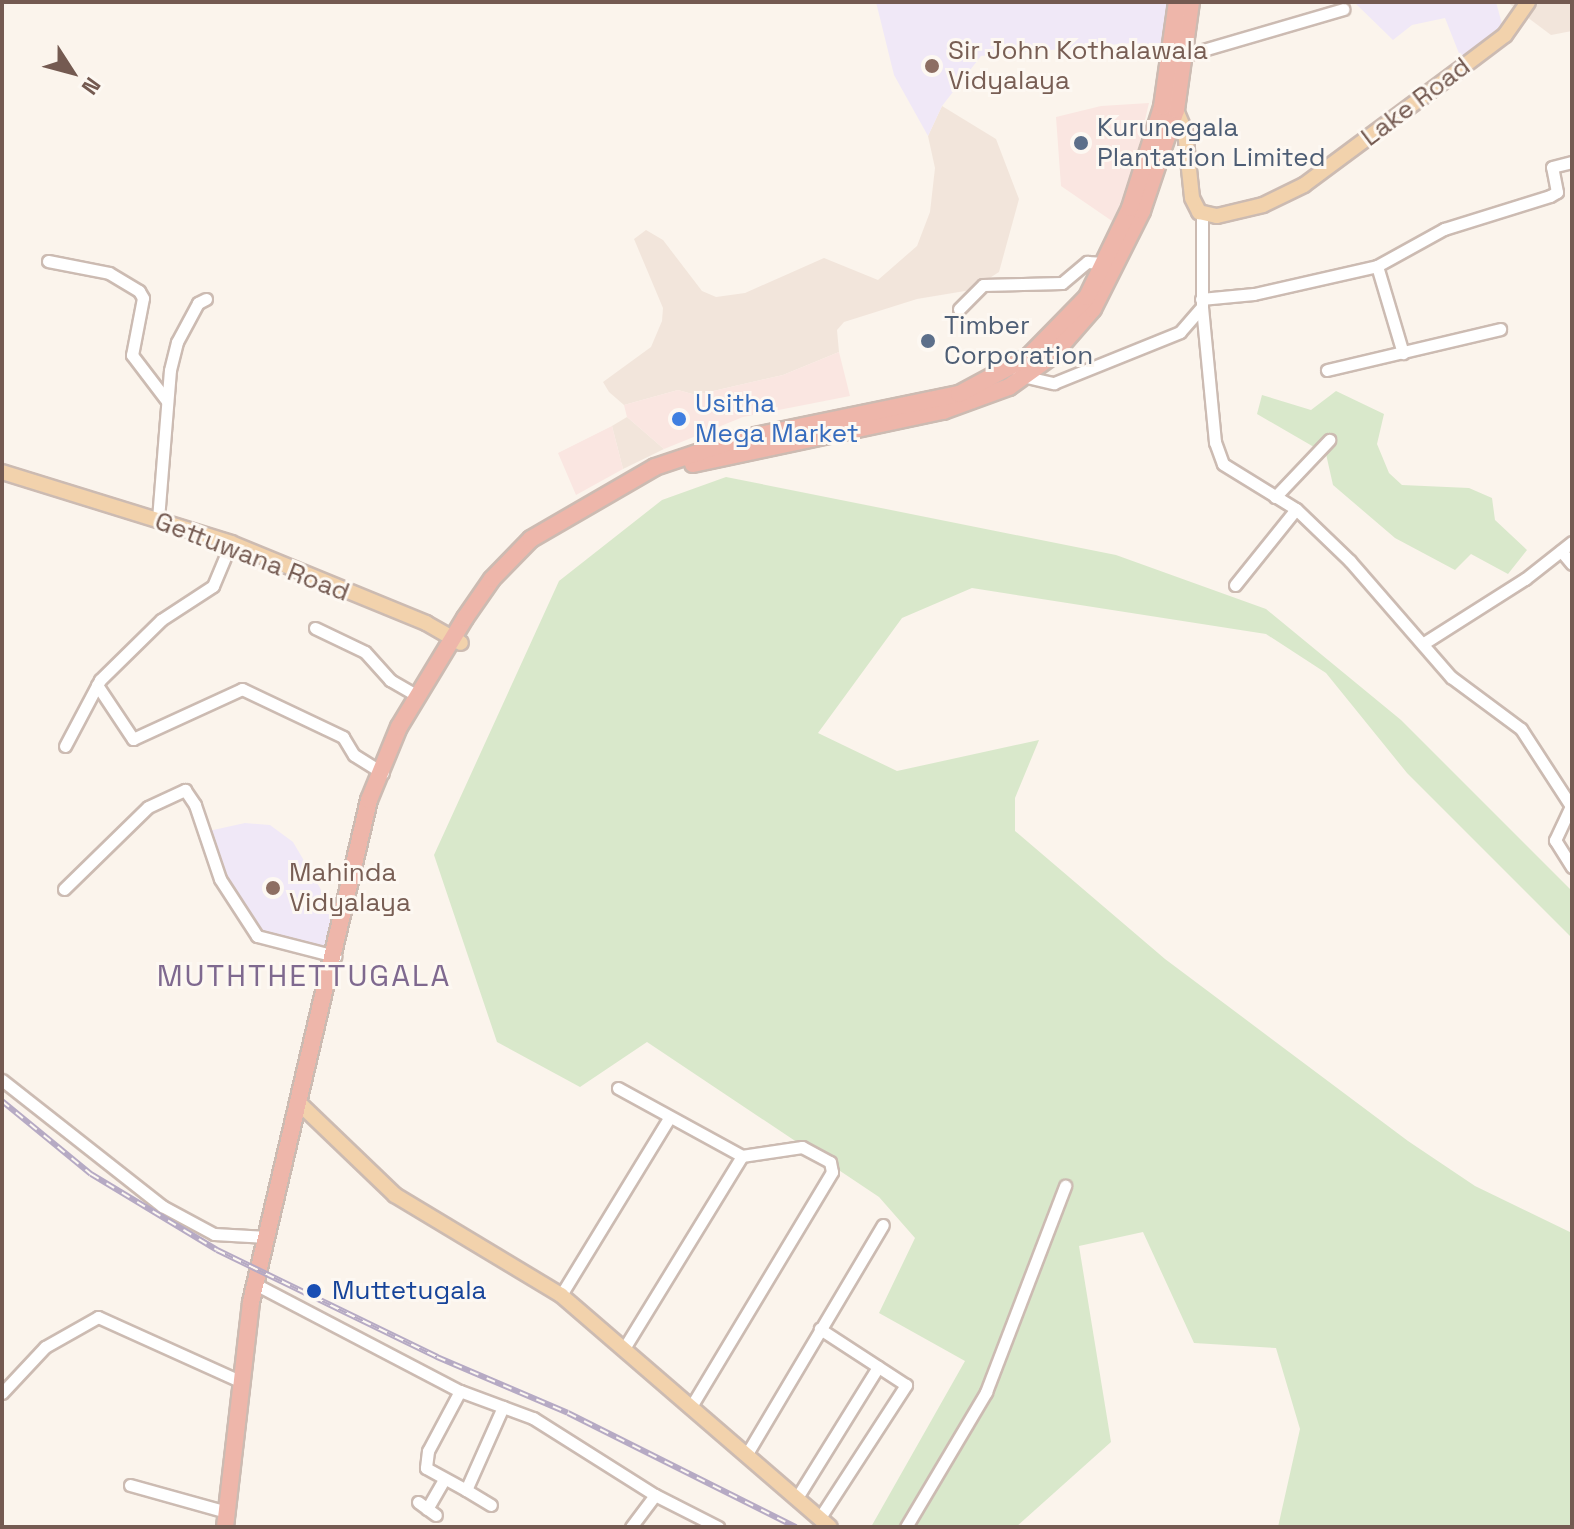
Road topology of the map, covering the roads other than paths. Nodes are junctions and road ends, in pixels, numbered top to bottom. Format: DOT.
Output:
graph roads {
  1 [pos="1177,2"];
  2 [pos="1191,2"];
  3 [pos="1528,2"];
  4 [pos="1343,9"];
  5 [pos="1186,55"];
  6 [pos="1169,108"];
  7 [pos="1572,162"];
  8 [pos="1202,215"];
  9 [pos="48,261"];
  10 [pos="1105,263"];
  11 [pos="1377,266"];
  12 [pos="206,299"];
  13 [pos="1202,303"];
  14 [pos="959,309"];
  15 [pos="1500,329"];
  16 [pos="1403,353"];
  17 [pos="1327,370"];
  18 [pos="1017,374"];
  19 [pos="167,401"];
  20 [pos="1329,440"];
  21 [pos="2,472"];
  22 [pos="1275,497"];
  23 [pos="1296,509"];
  24 [pos="158,519"];
  25 [pos="1572,542"];
  26 [pos="231,543"];
  27 [pos="1561,551"];
  28 [pos="1572,564"];
  29 [pos="1235,585"];
  30 [pos="315,628"];
  31 [pos="457,641"];
  32 [pos="1424,643"];
  33 [pos="97,685"];
  34 [pos="418,696"];
  35 [pos="65,746"];
  36 [pos="393,748"];
  37 [pos="383,773"];
  38 [pos="1572,806"];
  39 [pos="1572,867"];
  40 [pos="64,889"];
  41 [pos="335,956"];
  42 [pos="2,1080"];
  43 [pos="618,1088"];
  44 [pos="299,1103"];
  45 [pos="669,1118"];
  46 [pos="742,1156"];
  47 [pos="1065,1186"];
  48 [pos="883,1225"];
  49 [pos="267,1237"];
  50 [pos="255,1284"];
  51 [pos="561,1295"];
  52 [pos="820,1329"];
  53 [pos="625,1347"];
  54 [pos="878,1367"];
  55 [pos="242,1382"];
  56 [pos="460,1391"];
  57 [pos="2,1393"];
  58 [pos="692,1405"];
  59 [pos="503,1407"];
  60 [pos="748,1452"];
  61 [pos="444,1479"];
  62 [pos="130,1485"];
  63 [pos="466,1490"];
  64 [pos="655,1495"];
  65 [pos="798,1496"];
  66 [pos="491,1505"];
  67 [pos="427,1508"];
  68 [pos="226,1520"];
  69 [pos="825,1523"];
  70 [pos="631,1527"];
  71 [pos="718,1527"];
  72 [pos="906,1527"];
  1 -- 6 [label="highway"];
  2 -- 5 [label="highway"];
  3 -- 8 [label="main road, Lake Road"];
  4 -- 5 [label="street"];
  5 -- 6 [label="highway"];
  6 -- 8 [label="main road"];
  6 -- 10 [label="highway"];
  6 -- 18 [label="highway"];
  7 -- 11 [label="street"];
  8 -- 13 [label="street"];
  9 -- 19 [label="street"];
  10 -- 14 [label="street"];
  10 -- 18 [label="highway"];
  11 -- 13 [label="street"];
  11 -- 16 [label="street"];
  12 -- 19 [label="street"];
  13 -- 18 [label="street"];
  13 -- 22 [label="street"];
  15 -- 16 [label="street"];
  16 -- 17 [label="street"];
  18 -- 31 [label="highway"];
  19 -- 24 [label="street"];
  20 -- 22 [label="street"];
  21 -- 24 [label="main road, Gettuwana Road"];
  22 -- 23 [label="street"];
  23 -- 29 [label="street"];
  23 -- 32 [label="street"];
  24 -- 26 [label="main road, Gettuwana Road"];
  25 -- 27 [label="street"];
  26 -- 31 [label="main road, Gettuwana Road"];
  26 -- 33 [label="street"];
  27 -- 28 [label="street"];
  27 -- 32 [label="street"];
  30 -- 34 [label="street"];
  31 -- 34 [label="highway"];
  31 -- 36 [label="highway"];
  32 -- 38 [label="street"];
  33 -- 35 [label="street"];
  33 -- 37 [label="street"];
  34 -- 36 [label="highway"];
  36 -- 37 [label="highway"];
  37 -- 41 [label="highway"];
  38 -- 39 [label="street"];
  40 -- 41 [label="street"];
  41 -- 44 [label="highway"];
  42 -- 49 [label="street"];
  43 -- 45 [label="street"];
  44 -- 49 [label="highway"];
  44 -- 51 [label="main road"];
  45 -- 46 [label="street"];
  45 -- 51 [label="street"];
  46 -- 53 [label="street"];
  46 -- 58 [label="street"];
  47 -- 72 [label="street"];
  48 -- 52 [label="street"];
  49 -- 50 [label="highway"];
  50 -- 55 [label="highway"];
  50 -- 56 [label="street"];
  51 -- 53 [label="main road"];
  52 -- 54 [label="street"];
  52 -- 60 [label="street"];
  53 -- 58 [label="main road"];
  54 -- 65 [label="street"];
  54 -- 69 [label="street"];
  55 -- 57 [label="street"];
  55 -- 68 [label="highway"];
  56 -- 59 [label="street"];
  56 -- 61 [label="street"];
  58 -- 60 [label="main road"];
  59 -- 63 [label="street"];
  59 -- 64 [label="street"];
  60 -- 65 [label="main road"];
  61 -- 63 [label="street"];
  61 -- 67 [label="street"];
  62 -- 68 [label="street"];
  63 -- 66 [label="street"];
  64 -- 70 [label="street"];
  64 -- 71 [label="street"];
  65 -- 69 [label="main road"];
}
